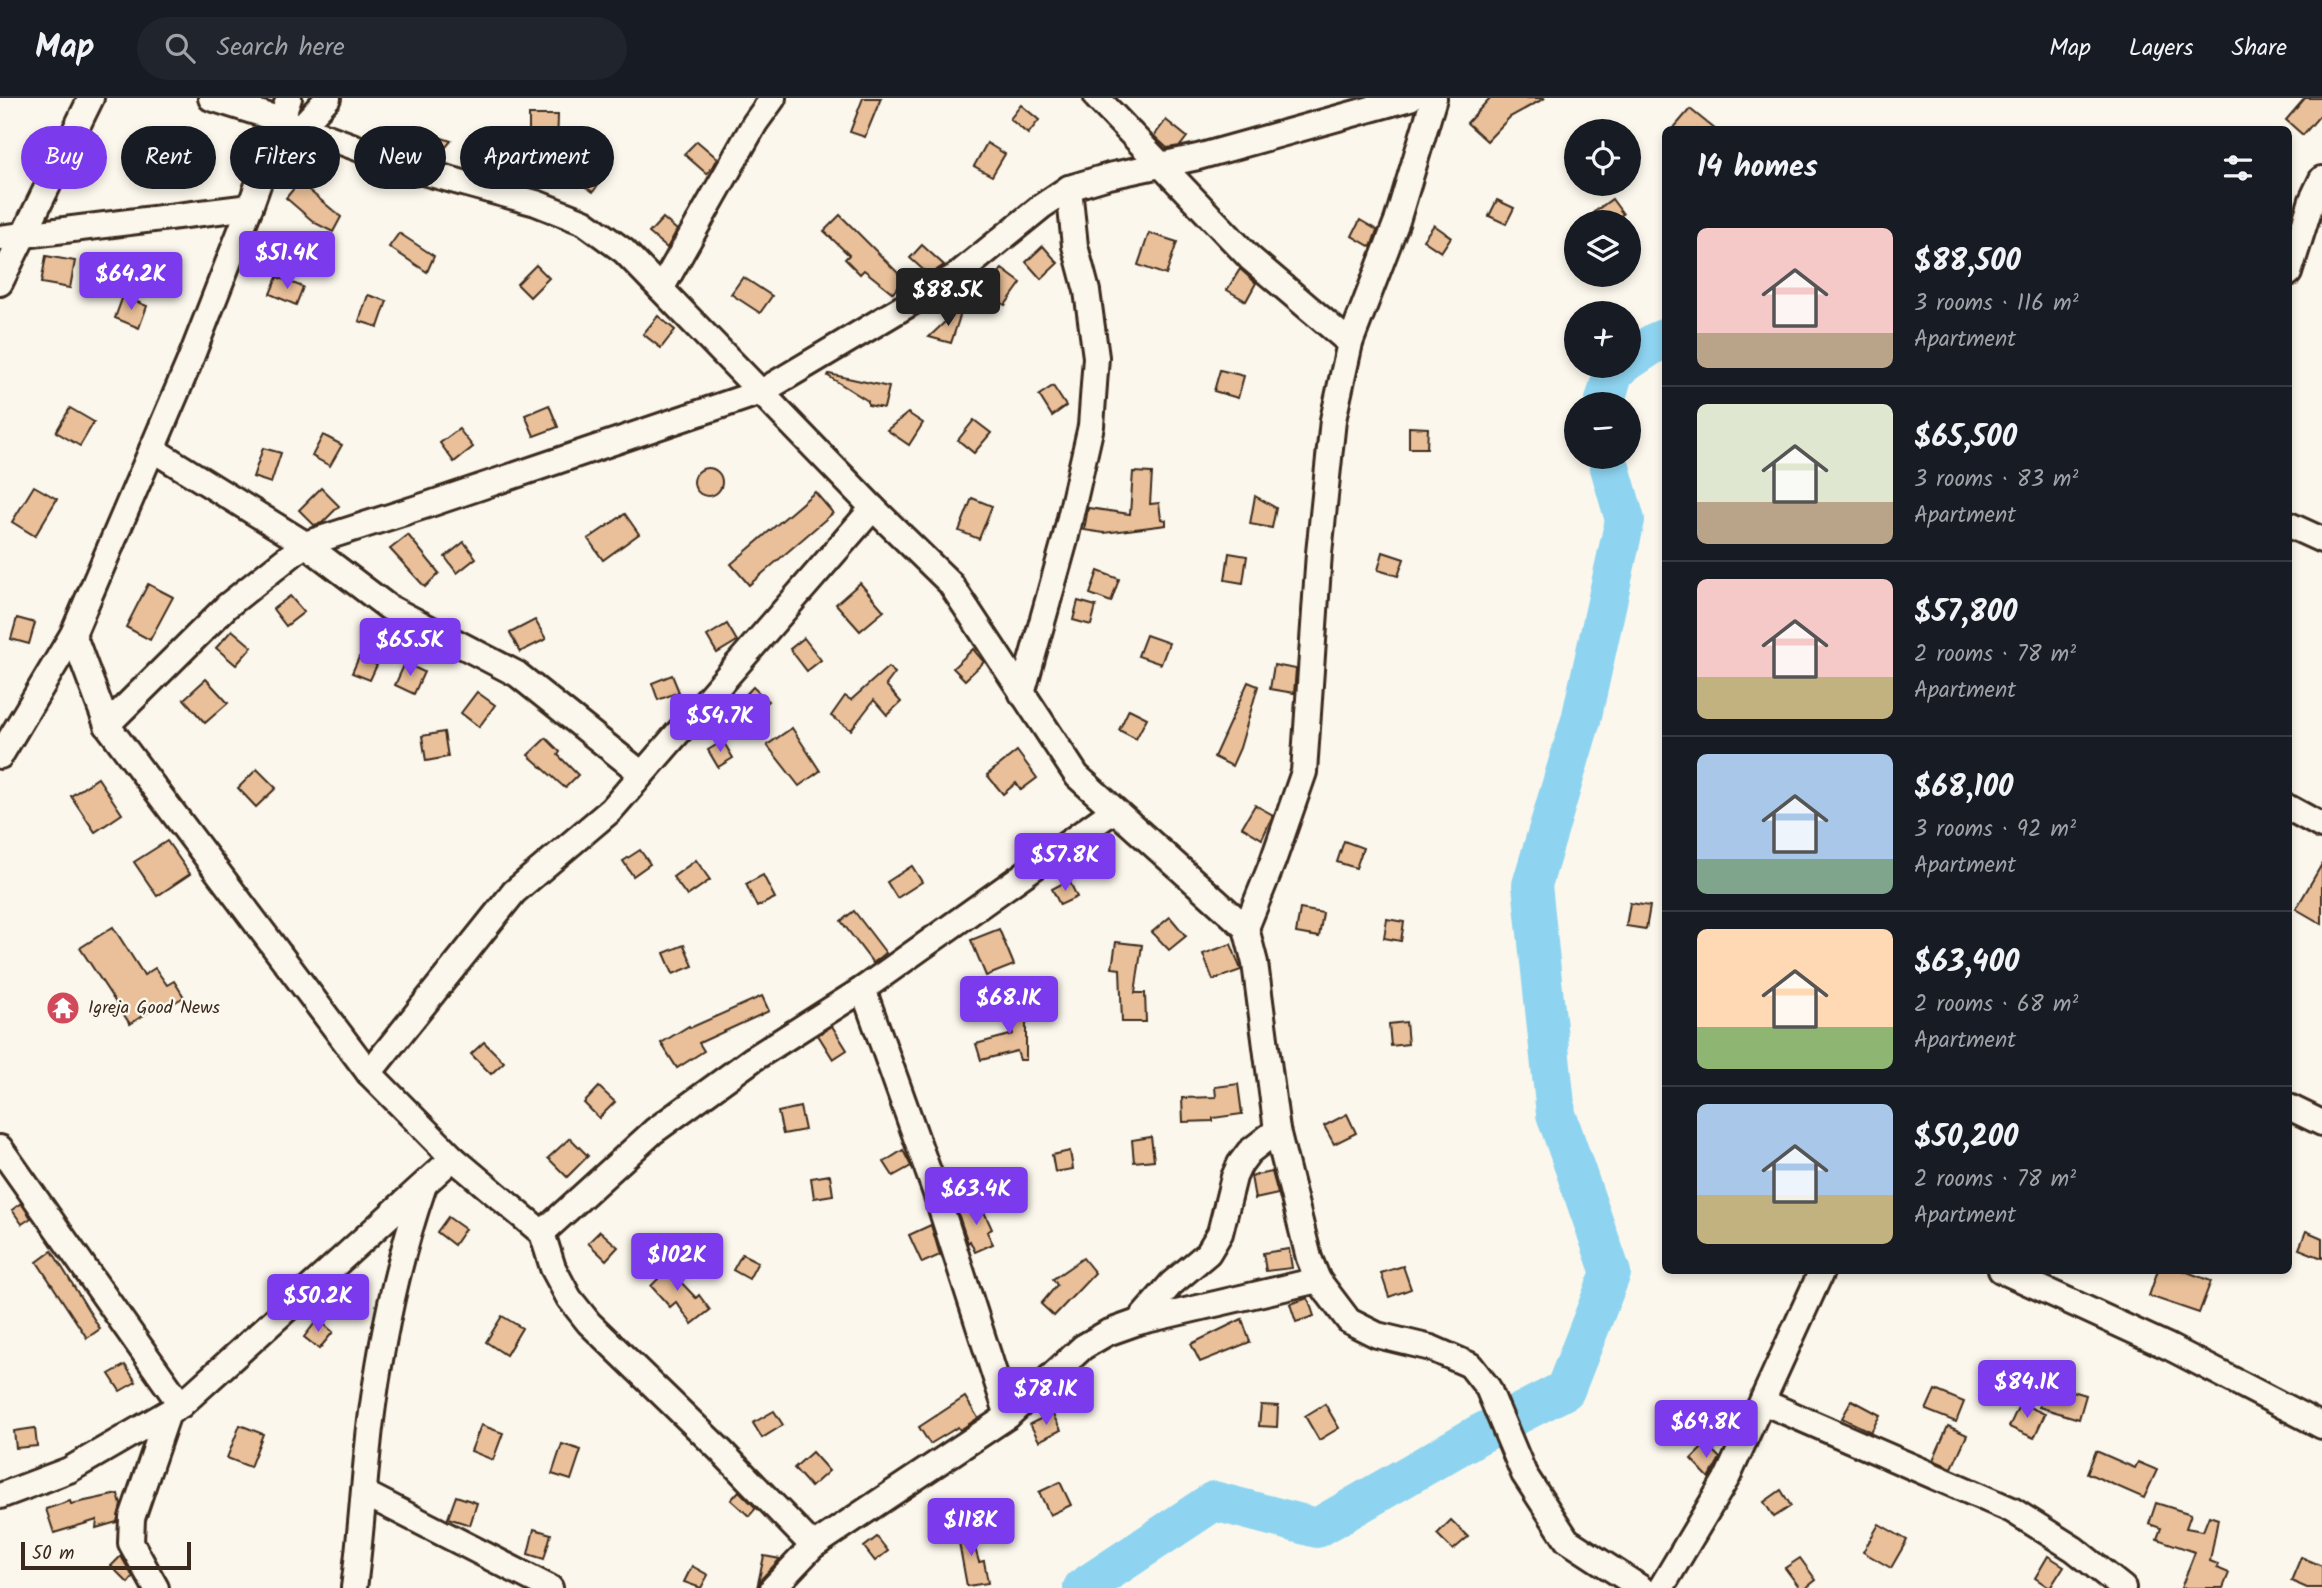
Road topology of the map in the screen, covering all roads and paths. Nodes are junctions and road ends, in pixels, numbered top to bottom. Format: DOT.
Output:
graph roads {
  1 [pos="91,98"];
  2 [pos="211,98"];
  3 [pos="328,98"];
  4 [pos="773,98"];
  5 [pos="1097,98"];
  6 [pos="1410,98"];
  7 [pos="1434,98"];
  8 [pos="290,115"];
  9 [pos="1160,165"];
  10 [pos="1069,188"];
  11 [pos="2319,195"];
  12 [pos="250,207"];
  13 [pos="12,237"];
  14 [pos="2292,266"];
  15 [pos="0,284"];
  16 [pos="661,289"];
  17 [pos="1350,343"];
  18 [pos="761,392"];
  19 [pos="152,449"];
  20 [pos="873,508"];
  21 [pos="2292,525"];
  22 [pos="2322,540"];
  23 [pos="304,544"];
  24 [pos="73,634"];
  25 [pos="1022,694"];
  26 [pos="107,725"];
  27 [pos="0,756"];
  28 [pos="642,774"];
  29 [pos="2292,810"];
  30 [pos="1113,811"];
  31 [pos="2322,826"];
  32 [pos="1246,928"];
  33 [pos="863,989"];
  34 [pos="369,1073"];
  35 [pos="2292,1108"];
  36 [pos="2322,1123"];
  37 [pos="1277,1130"];
  38 [pos="0,1147"];
  39 [pos="453,1158"];
  40 [pos="424,1184"];
  41 [pos="542,1233"];
  42 [pos="1820,1274"];
  43 [pos="2010,1274"];
  44 [pos="1318,1280"];
  45 [pos="1138,1322"];
  46 [pos="1763,1402"];
  47 [pos="175,1409"];
  48 [pos="1008,1416"];
  49 [pos="2322,1426"];
  50 [pos="364,1493"];
  51 [pos="0,1496"];
  52 [pos="813,1546"];
  53 [pos="156,1588"];
  54 [pos="354,1588"];
  55 [pos="550,1588"];
  56 [pos="773,1588"];
  57 [pos="1641,1588"];
  58 [pos="1661,1588"];
  59 [pos="2123,1588"];
  1 -- 13 [label="street"];
  2 -- 8 [label="street"];
  3 -- 8 [label="street"];
  4 -- 16 [label="street"];
  5 -- 9 [label="street"];
  6 -- 9 [label="street"];
  7 -- 17 [label="street"];
  8 -- 12 [label="street"];
  8 -- 16 [label="street"];
  9 -- 10 [label="street"];
  9 -- 17 [label="street"];
  10 -- 18 [label="street"];
  10 -- 25 [label="street"];
  11 -- 14 [label="street"];
  12 -- 13 [label="street"];
  12 -- 19 [label="street"];
  13 -- 15 [label="street"];
  16 -- 18 [label="street"];
  17 -- 32 [label="street"];
  18 -- 20 [label="street"];
  18 -- 23 [label="street"];
  19 -- 23 [label="street"];
  19 -- 24 [label="street"];
  20 -- 25 [label="street"];
  20 -- 28 [label="street"];
  21 -- 22 [label="street"];
  23 -- 26 [label="street"];
  23 -- 28 [label="street"];
  24 -- 26 [label="street"];
  24 -- 27 [label="street"];
  25 -- 30 [label="street"];
  26 -- 34 [label="street"];
  28 -- 34 [label="street"];
  29 -- 31 [label="street"];
  30 -- 32 [label="street"];
  30 -- 33 [label="street"];
  32 -- 37 [label="street"];
  33 -- 41 [label="street"];
  33 -- 48 [label="street"];
  34 -- 39 [label="street"];
  35 -- 36 [label="street"];
  37 -- 44 [label="street"];
  37 -- 45 [label="street"];
  38 -- 47 [label="street"];
  39 -- 40 [label="street"];
  39 -- 41 [label="street"];
  40 -- 47 [label="street"];
  40 -- 50 [label="street"];
  41 -- 52 [label="street"];
  42 -- 46 [label="street"];
  43 -- 49 [label="street"];
  44 -- 45 [label="street"];
  44 -- 57 [label="street"];
  45 -- 48 [label="street"];
  46 -- 58 [label="street"];
  46 -- 59 [label="street"];
  47 -- 51 [label="street"];
  47 -- 53 [label="street"];
  48 -- 52 [label="street"];
  50 -- 54 [label="street"];
  50 -- 55 [label="street"];
  52 -- 56 [label="street"];
}
